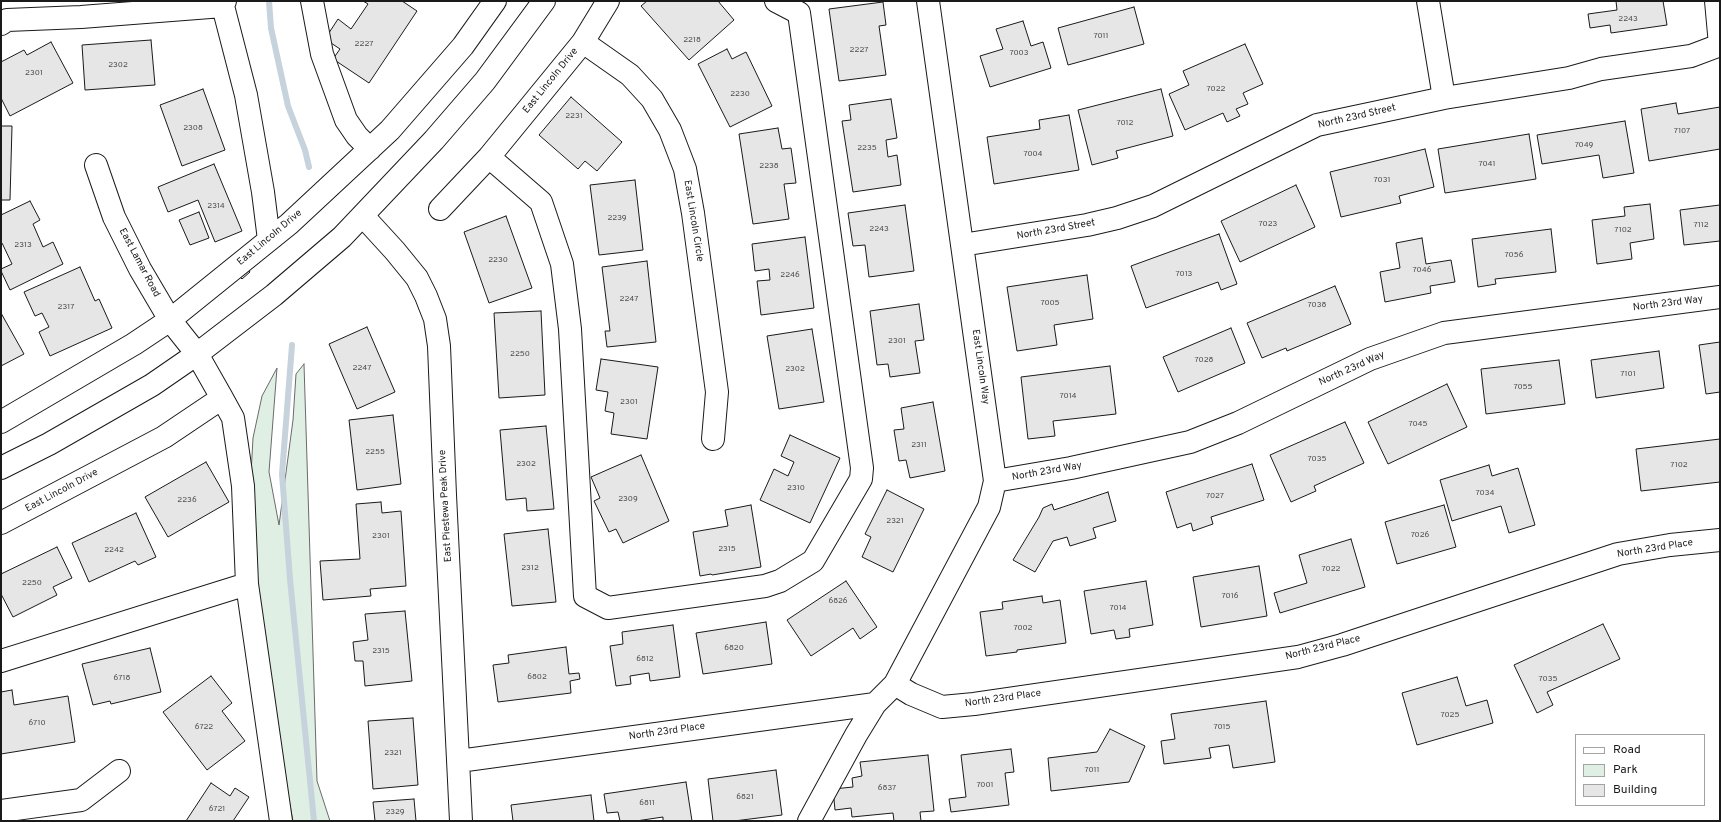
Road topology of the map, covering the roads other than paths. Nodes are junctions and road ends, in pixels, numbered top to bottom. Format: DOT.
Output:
graph roads {
  1 [pos="312,1"];
  2 [pos="495,1"];
  3 [pos="544,1"];
  4 [pos="608,1"];
  5 [pos="776,1"];
  6 [pos="928,1"];
  7 [pos="1428,1"];
  8 [pos="1716,1"];
  9 [pos="224,3"];
  10 [pos="1,24"];
  11 [pos="583,42"];
  12 [pos="1720,45"];
  13 [pos="1444,98"];
  14 [pos="370,149"];
  15 [pos="489,157"];
  16 [pos="96,165"];
  17 [pos="440,209"];
  18 [pos="363,216"];
  19 [pos="269,240"];
  20 [pos="962,245"];
  21 [pos="1720,297"];
  22 [pos="170,320"];
  23 [pos="197,354"];
  24 [pos="222,398"];
  25 [pos="1,422"];
  26 [pos="713,439"];
  27 [pos="1,468"];
  28 [pos="995,481"];
  29 [pos="1,523"];
  30 [pos="1720,540"];
  31 [pos="247,584"];
  32 [pos="1,661"];
  33 [pos="895,684"];
  34 [pos="875,704"];
  35 [pos="459,761"];
  36 [pos="119,771"];
  37 [pos="1,811"];
  38 [pos="281,821"];
  39 [pos="461,821"];
  40 [pos="809,821"];
  1 -- 14 [label="street"];
  2 -- 14 [label="street, East Lincoln Drive"];
  3 -- 18 [label="street"];
  4 -- 11 [label="street, East Lincoln Drive"];
  5 -- 15 [label="street"];
  6 -- 20 [label="street, East Lincoln Way"];
  7 -- 13 [label="street"];
  8 -- 12 [label="street"];
  9 -- 10 [label="street"];
  9 -- 19 [label="street"];
  11 -- 15 [label="street, East Lincoln Drive"];
  11 -- 26 [label="street, East Lincoln Circle"];
  12 -- 13 [label="street, North 23rd Street"];
  13 -- 20 [label="street, North 23rd Street"];
  14 -- 19 [label="street, East Lincoln Drive"];
  15 -- 17 [label="street, East Lincoln Drive"];
  16 -- 22 [label="street, East Lamar Road"];
  18 -- 23 [label="street"];
  18 -- 35 [label="street, East Piestewa Peak Drive"];
  19 -- 22 [label="street, East Lincoln Drive"];
  20 -- 28 [label="street, East Lincoln Way"];
  21 -- 28 [label="street, North 23rd Way"];
  22 -- 23 [label="street, East Lamar Road"];
  22 -- 25 [label="street, East Lincoln Drive"];
  23 -- 24 [label="street"];
  23 -- 27 [label="street"];
  24 -- 29 [label="street, East Lincoln Drive"];
  24 -- 31 [label="street"];
  28 -- 33 [label="street, East Lincoln Way"];
  30 -- 33 [label="street, North 23rd Place"];
  31 -- 32 [label="street"];
  31 -- 38 [label="street"];
  33 -- 34 [label="street, East Lincoln Way"];
  34 -- 35 [label="street, North 23rd Place"];
  34 -- 40 [label="street, East Lincoln Way"];
  35 -- 39 [label="street, East Piestewa Peak Drive"];
  36 -- 37 [label="street"];
}
